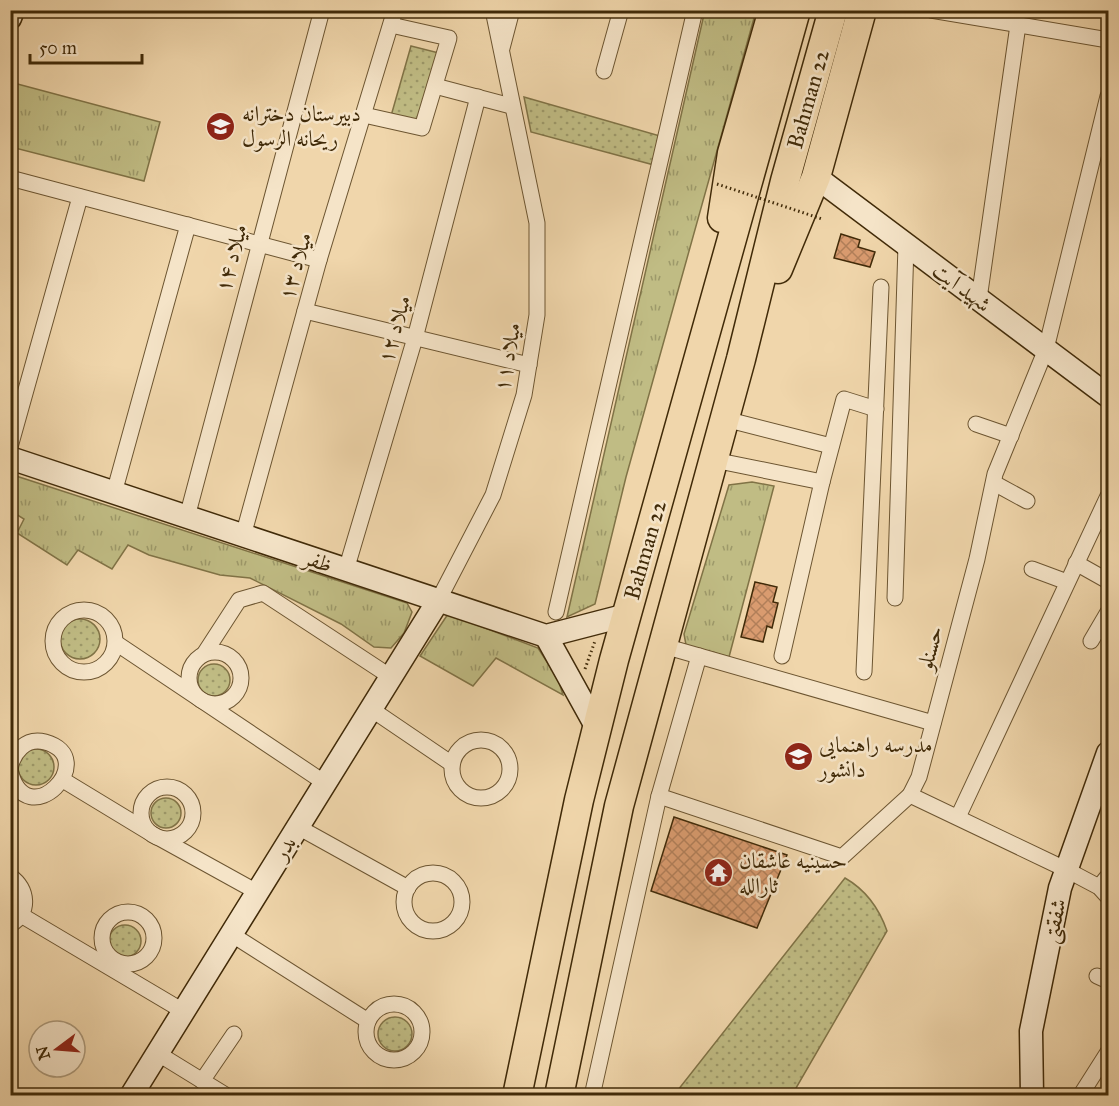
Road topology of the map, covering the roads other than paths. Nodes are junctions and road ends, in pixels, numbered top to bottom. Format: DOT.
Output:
graph roads {
  1 [pos="13,10"];
  2 [pos="322,10"];
  3 [pos="493,10"];
  4 [pos="512,10"];
  5 [pos="621,10"];
  6 [pos="695,10"];
  7 [pos="773,10"];
  8 [pos="796,10"];
  9 [pos="833,10"];
  10 [pos="862,10"];
  11 [pos="931,10"];
  12 [pos="10,18"];
  13 [pos="393,18"];
  14 [pos="1018,25"];
  15 [pos="1108,40"];
  16 [pos="501,51"];
  17 [pos="604,70"];
  18 [pos="435,86"];
  19 [pos="1108,96"];
  20 [pos="478,97"];
  21 [pos="511,106"];
  22 [pos="364,115"];
  23 [pos="816,177"];
  24 [pos="10,178"];
  25 [pos="80,197"];
  26 [pos="188,225"];
  27 [pos="258,244"];
  28 [pos="906,245"];
  29 [pos="319,260"];
  30 [pos="881,287"];
  31 [pos="979,299"];
  32 [pos="305,311"];
  33 [pos="415,338"];
  34 [pos="1046,349"];
  35 [pos="699,357"];
  36 [pos="741,359"];
  37 [pos="529,365"];
  38 [pos="1108,396"];
  39 [pos="876,409"];
  40 [pos="725,419"];
  41 [pos="976,424"];
  42 [pos="1011,436"];
  43 [pos="831,446"];
  44 [pos="10,447"];
  45 [pos="10,458"];
  46 [pos="714,460"];
  47 [pos="822,482"];
  48 [pos="994,483"];
  49 [pos="114,493"];
  50 [pos="1108,496"];
  51 [pos="1027,501"];
  52 [pos="187,517"];
  53 [pos="243,536"];
  54 [pos="1076,563"];
  55 [pos="1032,569"];
  56 [pos="346,570"];
  57 [pos="1108,581"];
  58 [pos="1067,582"];
  59 [pos="895,598"];
  60 [pos="438,601"];
  61 [pos="556,612"];
  62 [pos="1108,612"];
  63 [pos="614,618"];
  64 [pos="546,636"];
  65 [pos="1091,641"];
  66 [pos="116,643"];
  67 [pos="664,646"];
  68 [pos="204,654"];
  69 [pos="699,656"];
  70 [pos="782,656"];
  71 [pos="864,672"];
  72 [pos="391,677"];
  73 [pos="201,701"];
  74 [pos="371,709"];
  75 [pos="933,723"];
  76 [pos="597,728"];
  77 [pos="1108,753"];
  78 [pos="452,764"];
  79 [pos="10,770"];
  80 [pos="63,780"];
  81 [pos="325,783"];
  82 [pos="910,795"];
  83 [pos="659,796"];
  84 [pos="958,817"];
  85 [pos="298,827"];
  86 [pos="1065,869"];
  87 [pos="10,876"];
  88 [pos="1105,887"];
  89 [pos="408,888"];
  90 [pos="257,892"];
  91 [pos="14,923"];
  92 [pos="231,934"];
  93 [pos="183,1011"];
  94 [pos="369,1021"];
  95 [pos="234,1034"];
  96 [pos="1108,1052"];
  97 [pos="157,1053"];
  98 [pos="202,1081"];
  99 [pos="131,1095"];
  100 [pos="227,1095"];
  101 [pos="517,1095"];
  102 [pos="560,1095"];
  103 [pos="592,1095"];
  104 [pos="1032,1095"];
  105 [pos="1080,1095"];
  1 -- 12 [label="street"];
  2 -- 27 [label="street, میلاد ۱۴"];
  3 -- 16 [label="street"];
  4 -- 16 [label="street"];
  5 -- 17 [label="street"];
  6 -- 61 [label="street"];
  7 -- 35 [label="highway"];
  8 -- 35 [label="highway, Bahman 22"];
  9 -- 36 [label="highway, Bahman 22"];
  10 -- 23 [label="highway"];
  11 -- 14 [label="street"];
  13 -- 18 [label="street"];
  13 -- 22 [label="street, میلاد ۱۳"];
  14 -- 15 [label="street"];
  14 -- 31 [label="street"];
  16 -- 21 [label="street"];
  18 -- 20 [label="street"];
  18 -- 22 [label="street"];
  19 -- 34 [label="street, حسنلو"];
  20 -- 21 [label="street"];
  20 -- 33 [label="street, میلاد ۱۲"];
  21 -- 37 [label="street, میلاد ۱۱"];
  22 -- 29 [label="street, میلاد ۱۳"];
  23 -- 28 [label="street, شهید آیت"];
  23 -- 36 [label="highway"];
  24 -- 25 [label="street"];
  25 -- 26 [label="street"];
  25 -- 44 [label="street"];
  26 -- 27 [label="street"];
  26 -- 49 [label="street"];
  27 -- 29 [label="street"];
  27 -- 52 [label="street, میلاد ۱۴"];
  28 -- 31 [label="street, شهید آیت"];
  28 -- 59 [label="street"];
  29 -- 32 [label="street, میلاد ۱۳"];
  30 -- 39 [label="street"];
  31 -- 34 [label="street, شهید آیت"];
  32 -- 33 [label="street"];
  32 -- 53 [label="street, میلاد ۱۳"];
  33 -- 37 [label="street"];
  33 -- 56 [label="street, میلاد ۱۲"];
  34 -- 38 [label="street, شهید آیت"];
  34 -- 42 [label="street, حسنلو"];
  35 -- 63 [label="highway, Bahman 22"];
  36 -- 40 [label="highway, Bahman 22"];
  37 -- 60 [label="street, میلاد ۱۱"];
  39 -- 43 [label="street"];
  39 -- 71 [label="street"];
  40 -- 43 [label="street"];
  40 -- 46 [label="highway, Bahman 22"];
  41 -- 42 [label="street"];
  42 -- 48 [label="street, حسنلو"];
  43 -- 47 [label="street"];
  45 -- 49 [label="street, ظفر"];
  46 -- 47 [label="street"];
  46 -- 67 [label="highway, Bahman 22"];
  47 -- 70 [label="street"];
  48 -- 51 [label="street"];
  48 -- 75 [label="street, حسنلو"];
  49 -- 52 [label="street, ظفر"];
  50 -- 54 [label="street"];
  52 -- 53 [label="street, ظفر"];
  53 -- 56 [label="street, ظفر"];
  54 -- 57 [label="street"];
  54 -- 58 [label="street"];
  55 -- 58 [label="street"];
  56 -- 60 [label="street, ظفر"];
  58 -- 84 [label="street"];
  60 -- 64 [label="street, ظفر"];
  60 -- 72 [label="street, بدر"];
  62 -- 65 [label="street"];
  63 -- 64 [label="street"];
  63 -- 76 [label="highway, Bahman 22"];
  64 -- 76 [label="street"];
  66 -- 66 [label="street"];
  66 -- 73 [label="street"];
  67 -- 69 [label="street"];
  67 -- 102 [label="highway, Bahman 22"];
  68 -- 72 [label="street"];
  68 -- 73 [label="street"];
  68 -- 73 [label="street"];
  69 -- 75 [label="street"];
  69 -- 83 [label="street"];
  72 -- 74 [label="street, بدر"];
  73 -- 81 [label="street"];
  74 -- 78 [label="street"];
  74 -- 81 [label="street, بدر"];
  75 -- 82 [label="street, حسنلو"];
  76 -- 101 [label="highway, Bahman 22"];
  77 -- 86 [label="street, شفقتی"];
  79 -- 80 [label="street"];
  79 -- 80 [label="street"];
  80 -- 90 [label="street"];
  81 -- 85 [label="street, بدر"];
  82 -- 83 [label="street"];
  82 -- 84 [label="street"];
  83 -- 103 [label="street"];
  84 -- 86 [label="street"];
  85 -- 89 [label="street"];
  85 -- 90 [label="street, بدر"];
  86 -- 88 [label="street"];
  86 -- 104 [label="street, شفقتی"];
  87 -- 91 [label="street"];
  90 -- 92 [label="street, بدر"];
  91 -- 93 [label="street"];
  92 -- 93 [label="street, بدر"];
  92 -- 94 [label="street"];
  93 -- 97 [label="street, بدر"];
  95 -- 98 [label="street"];
  96 -- 105 [label="street"];
  97 -- 98 [label="street"];
  97 -- 99 [label="street, بدر"];
  98 -- 100 [label="street"];
}
